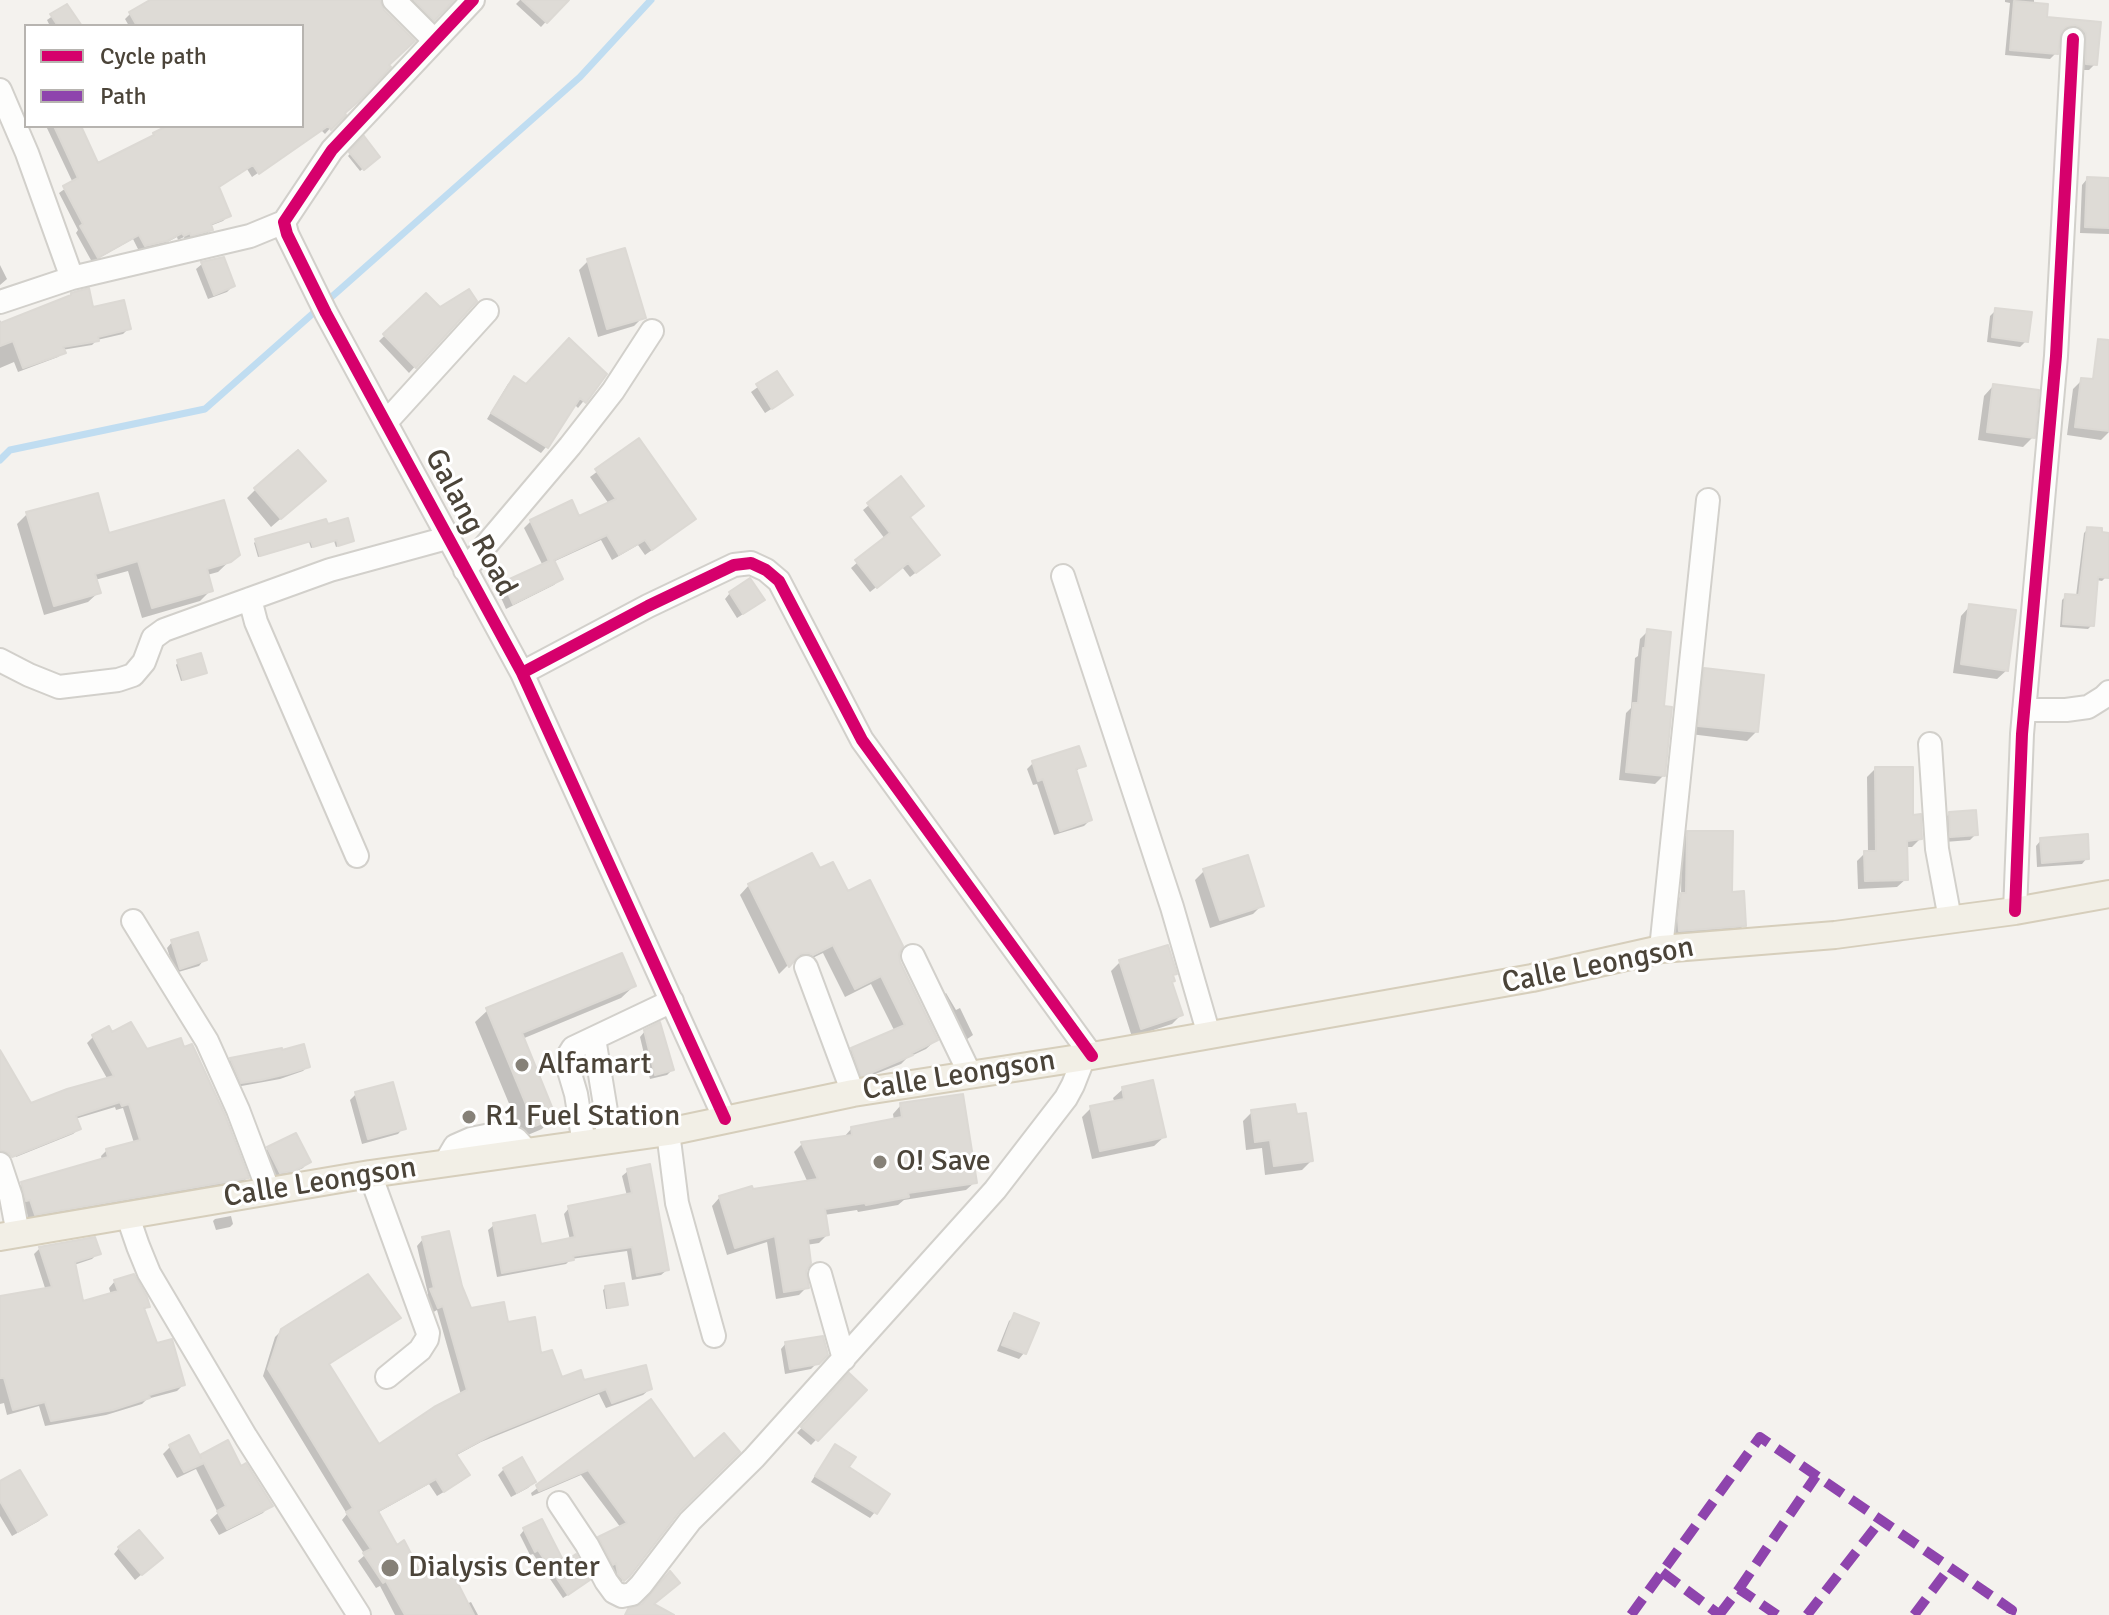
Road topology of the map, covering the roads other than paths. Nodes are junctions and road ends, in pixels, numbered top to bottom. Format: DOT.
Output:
graph roads {
  1 [pos="394,0"];
  2 [pos="473,0"];
  3 [pos="2073,39"];
  4 [pos="434,40"];
  5 [pos="0,90"];
  6 [pos="285,228"];
  7 [pos="72,278"];
  8 [pos="0,302"];
  9 [pos="487,311"];
  10 [pos="652,331"];
  11 [pos="387,421"];
  12 [pos="1708,500"];
  13 [pos="447,538"];
  14 [pos="465,570"];
  15 [pos="1063,576"];
  16 [pos="250,599"];
  17 [pos="0,660"];
  18 [pos="522,673"];
  19 [pos="2109,692"];
  20 [pos="2024,710"];
  21 [pos="1930,744"];
  22 [pos="357,856"];
  23 [pos="2109,894"];
  24 [pos="2015,911"];
  25 [pos="1950,919"];
  26 [pos="133,921"];
  27 [pos="1661,949"];
  28 [pos="913,956"];
  29 [pos="806,967"];
  30 [pos="672,1001"];
  31 [pos="1209,1035"];
  32 [pos="594,1038"];
  33 [pos="1088,1056"];
  34 [pos="970,1074"];
  35 [pos="853,1093"];
  36 [pos="725,1119"];
  37 [pos="668,1132"];
  38 [pos="596,1142"];
  39 [pos="0,1164"];
  40 [pos="370,1174"];
  41 [pos="269,1192"];
  42 [pos="127,1214"];
  43 [pos="9,1235"];
  44 [pos="820,1274"];
  45 [pos="714,1336"];
  46 [pos="844,1359"];
  47 [pos="387,1377"];
  48 [pos="559,1503"];
  49 [pos="359,1615"];
  1 -- 4 [label="street"];
  2 -- 4 [label="street"];
  3 -- 20 [label="street"];
  4 -- 6 [label="street"];
  5 -- 7 [label="street"];
  6 -- 7 [label="street"];
  6 -- 11 [label="street, Galang Road"];
  7 -- 8 [label="street"];
  9 -- 11 [label="street"];
  10 -- 14 [label="street"];
  11 -- 13 [label="street, Galang Road"];
  12 -- 27 [label="street"];
  13 -- 14 [label="street, Galang Road"];
  13 -- 16 [label="street"];
  14 -- 18 [label="street, Galang Road"];
  15 -- 31 [label="street"];
  16 -- 17 [label="street"];
  16 -- 22 [label="street"];
  18 -- 30 [label="street, Galang Road"];
  18 -- 33 [label="street"];
  19 -- 20 [label="street"];
  20 -- 24 [label="street"];
  21 -- 25 [label="street"];
  23 -- 24 [label="main road, Calle Leongson"];
  24 -- 25 [label="main road, Calle Leongson"];
  25 -- 27 [label="main road, Calle Leongson"];
  26 -- 41 [label="street"];
  27 -- 31 [label="main road, Calle Leongson"];
  28 -- 34 [label="street"];
  29 -- 35 [label="street"];
  30 -- 32 [label="street"];
  30 -- 36 [label="street, Galang Road"];
  31 -- 33 [label="main road, Calle Leongson"];
  32 -- 38 [label="street"];
  32 -- 38 [label="street"];
  33 -- 34 [label="main road, Calle Leongson"];
  33 -- 46 [label="street"];
  34 -- 35 [label="main road, Calle Leongson"];
  35 -- 36 [label="main road, Calle Leongson"];
  36 -- 37 [label="main road, Calle Leongson"];
  37 -- 38 [label="main road, Calle Leongson"];
  37 -- 45 [label="street"];
  38 -- 40 [label="main road, Calle Leongson"];
  39 -- 43 [label="street"];
  40 -- 41 [label="main road, Calle Leongson"];
  40 -- 47 [label="street"];
  41 -- 42 [label="main road, Calle Leongson"];
  42 -- 43 [label="main road, Calle Leongson"];
  42 -- 49 [label="street"];
  44 -- 46 [label="street"];
  46 -- 48 [label="street"];
}
